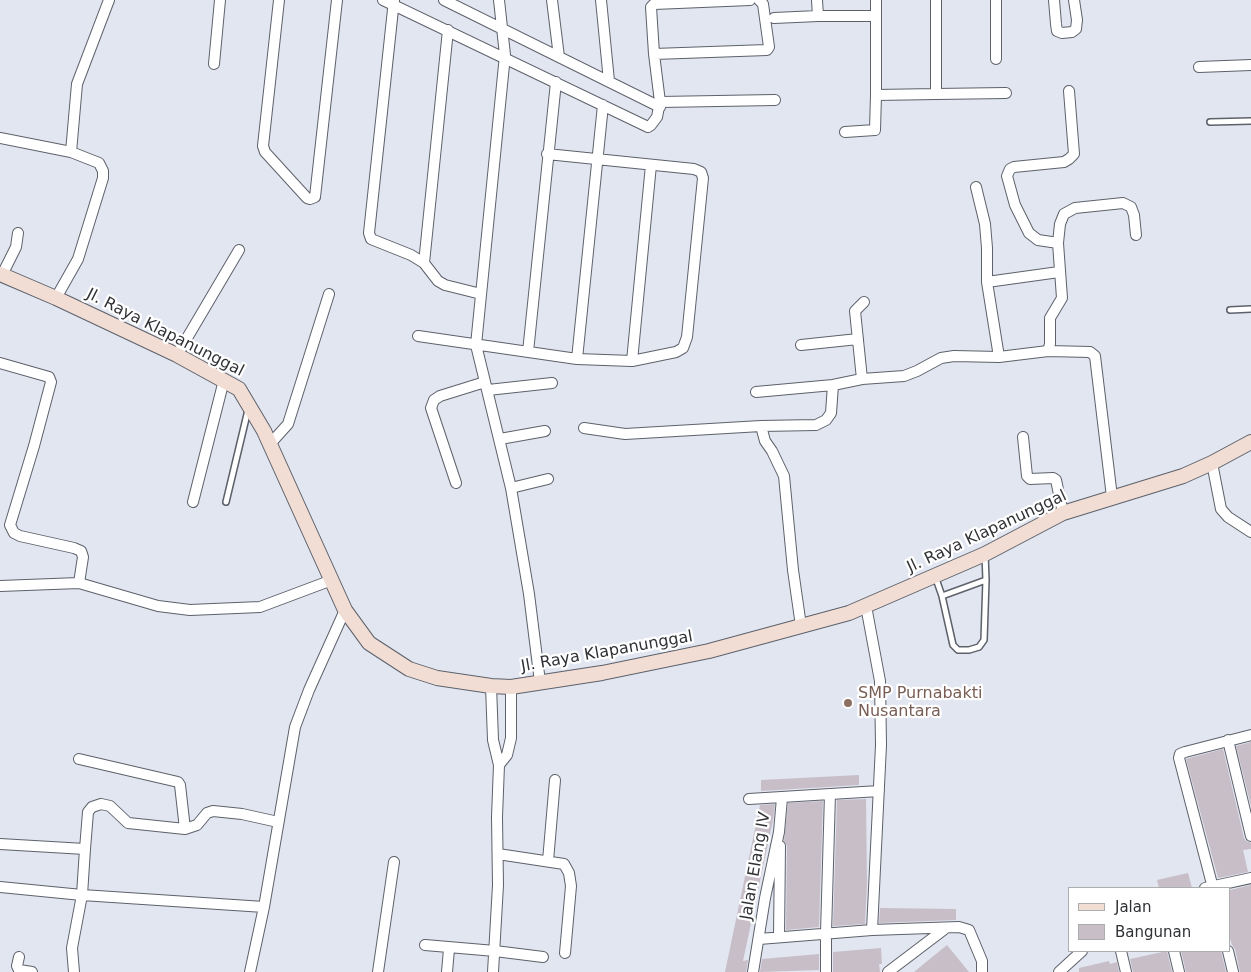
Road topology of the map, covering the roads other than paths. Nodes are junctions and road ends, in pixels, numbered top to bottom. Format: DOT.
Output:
graph roads {
  1 [pos="109,0"];
  2 [pos="220,0"];
  3 [pos="279,0"];
  4 [pos="337,0"];
  5 [pos="383,0"];
  6 [pos="446,0"];
  7 [pos="499,0"];
  8 [pos="552,0"];
  9 [pos="601,0"];
  10 [pos="750,0"];
  11 [pos="759,0"];
  12 [pos="817,0"];
  13 [pos="876,0"];
  14 [pos="936,0"];
  15 [pos="996,0"];
  16 [pos="1054,0"];
  17 [pos="1074,0"];
  18 [pos="394,2"];
  19 [pos="818,16"];
  20 [pos="876,16"];
  21 [pos="774,18"];
  22 [pos="448,30"];
  23 [pos="503,33"];
  24 [pos="654,54"];
  25 [pos="504,57"];
  26 [pos="559,58"];
  27 [pos="996,59"];
  28 [pos="214,64"];
  29 [pos="1251,65"];
  30 [pos="1199,67"];
  31 [pos="609,81"];
  32 [pos="556,82"];
  33 [pos="1069,92"];
  34 [pos="1006,93"];
  35 [pos="936,94"];
  36 [pos="876,95"];
  37 [pos="775,100"];
  38 [pos="660,104"];
  39 [pos="603,105"];
  40 [pos="1251,121"];
  41 [pos="1210,122"];
  42 [pos="845,132"];
  43 [pos="0,138"];
  44 [pos="71,152"];
  45 [pos="547,154"];
  46 [pos="598,159"];
  47 [pos="651,164"];
  48 [pos="976,187"];
  49 [pos="18,233"];
  50 [pos="1136,235"];
  51 [pos="1058,243"];
  52 [pos="239,250"];
  53 [pos="424,263"];
  54 [pos="1059,272"];
  55 [pos="1,275"];
  56 [pos="987,282"];
  57 [pos="328,294"];
  58 [pos="481,294"];
  59 [pos="56,298"];
  60 [pos="864,302"];
  61 [pos="1251,309"];
  62 [pos="1230,310"];
  63 [pos="418,336"];
  64 [pos="858,339"];
  65 [pos="476,345"];
  66 [pos="801,345"];
  67 [pos="1048,350"];
  68 [pos="528,352"];
  69 [pos="177,356"];
  70 [pos="999,357"];
  71 [pos="577,360"];
  72 [pos="632,362"];
  73 [pos="0,363"];
  74 [pos="862,379"];
  75 [pos="224,380"];
  76 [pos="552,383"];
  77 [pos="833,385"];
  78 [pos="487,386"];
  79 [pos="756,392"];
  80 [pos="250,405"];
  81 [pos="761,426"];
  82 [pos="584,428"];
  83 [pos="546,430"];
  84 [pos="1023,437"];
  85 [pos="500,439"];
  86 [pos="1251,442"];
  87 [pos="270,444"];
  88 [pos="1212,463"];
  89 [pos="548,479"];
  90 [pos="456,483"];
  91 [pos="511,488"];
  92 [pos="1112,497"];
  93 [pos="194,502"];
  94 [pos="226,502"];
  95 [pos="1063,513"];
  96 [pos="5,525"];
  97 [pos="1251,532"];
  98 [pos="985,554"];
  99 [pos="935,576"];
  100 [pos="332,580"];
  101 [pos="986,580"];
  102 [pos="79,583"];
  103 [pos="0,586"];
  104 [pos="942,596"];
  105 [pos="866,606"];
  106 [pos="345,610"];
  107 [pos="802,626"];
  108 [pos="540,682"];
  109 [pos="490,686"];
  110 [pos="511,687"];
  111 [pos="1251,734"];
  112 [pos="1228,740"];
  113 [pos="79,759"];
  114 [pos="499,765"];
  115 [pos="554,780"];
  116 [pos="879,791"];
  117 [pos="830,794"];
  118 [pos="782,798"];
  119 [pos="749,799"];
  120 [pos="278,822"];
  121 [pos="185,829"];
  122 [pos="779,832"];
  123 [pos="1251,836"];
  124 [pos="0,844"];
  125 [pos="84,849"];
  126 [pos="498,854"];
  127 [pos="548,861"];
  128 [pos="394,862"];
  129 [pos="1251,878"];
  130 [pos="0,887"];
  131 [pos="1210,887"];
  132 [pos="1214,887"];
  133 [pos="82,895"];
  134 [pos="264,907"];
  135 [pos="946,928"];
  136 [pos="872,930"];
  137 [pos="826,933"];
  138 [pos="779,937"];
  139 [pos="759,939"];
  140 [pos="424,946"];
  141 [pos="449,948"];
  142 [pos="495,951"];
  143 [pos="1081,952"];
  144 [pos="1121,952"];
  145 [pos="1174,952"];
  146 [pos="1228,952"];
  147 [pos="566,953"];
  148 [pos="19,957"];
  149 [pos="543,957"];
  150 [pos="1070,968"];
  151 [pos="32,972"];
  152 [pos="74,972"];
  153 [pos="250,972"];
  154 [pos="378,972"];
  155 [pos="447,972"];
  156 [pos="493,972"];
  157 [pos="753,972"];
  158 [pos="826,972"];
  159 [pos="888,972"];
  160 [pos="982,972"];
  161 [pos="1059,972"];
  162 [pos="1126,972"];
  163 [pos="1179,972"];
  164 [pos="1233,972"];
  1 -- 44 [label="street"];
  2 -- 28 [label="street"];
  3 -- 4 [label="street"];
  5 -- 18 [label="street"];
  6 -- 23 [label="street"];
  7 -- 23 [label="street"];
  8 -- 26 [label="street"];
  9 -- 31 [label="street"];
  10 -- 24 [label="street"];
  11 -- 24 [label="street"];
  12 -- 19 [label="street"];
  13 -- 20 [label="street"];
  14 -- 35 [label="street"];
  15 -- 27 [label="street"];
  16 -- 17 [label="street"];
  18 -- 22 [label="street"];
  18 -- 53 [label="street"];
  19 -- 20 [label="street"];
  19 -- 21 [label="street"];
  20 -- 36 [label="street"];
  22 -- 25 [label="street"];
  22 -- 53 [label="street"];
  23 -- 25 [label="street"];
  23 -- 26 [label="street"];
  24 -- 38 [label="street"];
  25 -- 32 [label="street"];
  25 -- 58 [label="street"];
  26 -- 31 [label="street"];
  29 -- 30 [label="street"];
  31 -- 38 [label="street"];
  32 -- 39 [label="street"];
  32 -- 45 [label="street"];
  33 -- 51 [label="street"];
  34 -- 35 [label="street"];
  35 -- 36 [label="street"];
  36 -- 42 [label="street"];
  37 -- 38 [label="street"];
  38 -- 39 [label="street"];
  39 -- 46 [label="street"];
  40 -- 41 [label="lane"];
  43 -- 44 [label="street"];
  44 -- 59 [label="street"];
  45 -- 46 [label="street"];
  45 -- 68 [label="street"];
  46 -- 47 [label="street"];
  46 -- 71 [label="street"];
  47 -- 72 [label="street"];
  47 -- 72 [label="street"];
  48 -- 56 [label="street"];
  49 -- 55 [label="street"];
  50 -- 51 [label="street"];
  51 -- 54 [label="street"];
  52 -- 69 [label="street"];
  53 -- 58 [label="street"];
  54 -- 56 [label="street"];
  54 -- 67 [label="street"];
  55 -- 59 [label="street, Jl. Raya Klapanunggal"];
  56 -- 70 [label="street"];
  57 -- 87 [label="street"];
  58 -- 65 [label="street"];
  59 -- 69 [label="street, Jl. Raya Klapanunggal"];
  60 -- 64 [label="street"];
  61 -- 62 [label="lane"];
  63 -- 65 [label="street"];
  64 -- 66 [label="street"];
  64 -- 74 [label="street"];
  65 -- 68 [label="street"];
  65 -- 78 [label="street"];
  67 -- 70 [label="street"];
  67 -- 92 [label="street"];
  68 -- 71 [label="street"];
  69 -- 75 [label="street, Jl. Raya Klapanunggal"];
  70 -- 74 [label="street"];
  71 -- 72 [label="street"];
  73 -- 96 [label="street"];
  74 -- 77 [label="street"];
  75 -- 80 [label="street, Jl. Raya Klapanunggal"];
  75 -- 93 [label="street"];
  76 -- 78 [label="street"];
  77 -- 79 [label="street"];
  77 -- 81 [label="street"];
  78 -- 85 [label="street"];
  78 -- 90 [label="street"];
  80 -- 87 [label="street, Jl. Raya Klapanunggal"];
  80 -- 94 [label="lane"];
  81 -- 82 [label="street"];
  81 -- 107 [label="street"];
  83 -- 85 [label="street"];
  84 -- 95 [label="street"];
  85 -- 91 [label="street"];
  86 -- 88 [label="street, Jl. Raya Klapanunggal"];
  87 -- 100 [label="street, Jl. Raya Klapanunggal"];
  88 -- 92 [label="street, Jl. Raya Klapanunggal"];
  88 -- 97 [label="street"];
  89 -- 91 [label="street"];
  91 -- 108 [label="street"];
  92 -- 95 [label="street, Jl. Raya Klapanunggal"];
  95 -- 98 [label="street, Jl. Raya Klapanunggal"];
  96 -- 102 [label="street"];
  98 -- 99 [label="street, Jl. Raya Klapanunggal"];
  98 -- 101 [label="lane"];
  99 -- 104 [label="lane"];
  99 -- 105 [label="street, Jl. Raya Klapanunggal"];
  100 -- 102 [label="street"];
  100 -- 106 [label="street, Jl. Raya Klapanunggal"];
  101 -- 104 [label="lane"];
  101 -- 104 [label="lane"];
  102 -- 103 [label="street"];
  105 -- 107 [label="street, Jl. Raya Klapanunggal"];
  105 -- 116 [label="street"];
  106 -- 109 [label="street, Jl. Raya Klapanunggal"];
  106 -- 120 [label="street"];
  107 -- 108 [label="street, Jl. Raya Klapanunggal"];
  108 -- 110 [label="street, Jl. Raya Klapanunggal"];
  109 -- 110 [label="street, Jl. Raya Klapanunggal"];
  109 -- 114 [label="street"];
  110 -- 114 [label="street"];
  111 -- 112 [label="street"];
  112 -- 123 [label="street"];
  112 -- 131 [label="street"];
  113 -- 121 [label="street"];
  114 -- 126 [label="street"];
  115 -- 127 [label="street"];
  116 -- 117 [label="street"];
  116 -- 136 [label="street"];
  117 -- 118 [label="street"];
  117 -- 137 [label="street"];
  118 -- 119 [label="street"];
  118 -- 122 [label="street, Jalan Elang IV"];
  120 -- 121 [label="street"];
  120 -- 134 [label="street"];
  121 -- 125 [label="street"];
  122 -- 138 [label="street"];
  122 -- 139 [label="street, Jalan Elang IV"];
  124 -- 125 [label="street"];
  125 -- 133 [label="street"];
  126 -- 127 [label="street"];
  126 -- 142 [label="street"];
  127 -- 147 [label="street"];
  128 -- 154 [label="street"];
  129 -- 132 [label="street"];
  130 -- 133 [label="street"];
  133 -- 134 [label="street"];
  133 -- 152 [label="street"];
  134 -- 153 [label="street"];
  135 -- 136 [label="street"];
  135 -- 159 [label="street"];
  135 -- 160 [label="street"];
  136 -- 137 [label="street"];
  137 -- 138 [label="street"];
  137 -- 158 [label="street"];
  138 -- 139 [label="street"];
  139 -- 157 [label="street, Jalan Elang IV"];
  140 -- 141 [label="street"];
  141 -- 142 [label="street"];
  141 -- 155 [label="street"];
  142 -- 149 [label="street"];
  142 -- 156 [label="street"];
  143 -- 150 [label="street"];
  144 -- 162 [label="street"];
  145 -- 163 [label="street"];
  146 -- 164 [label="street"];
  148 -- 151 [label="street"];
  150 -- 161 [label="street"];
}
